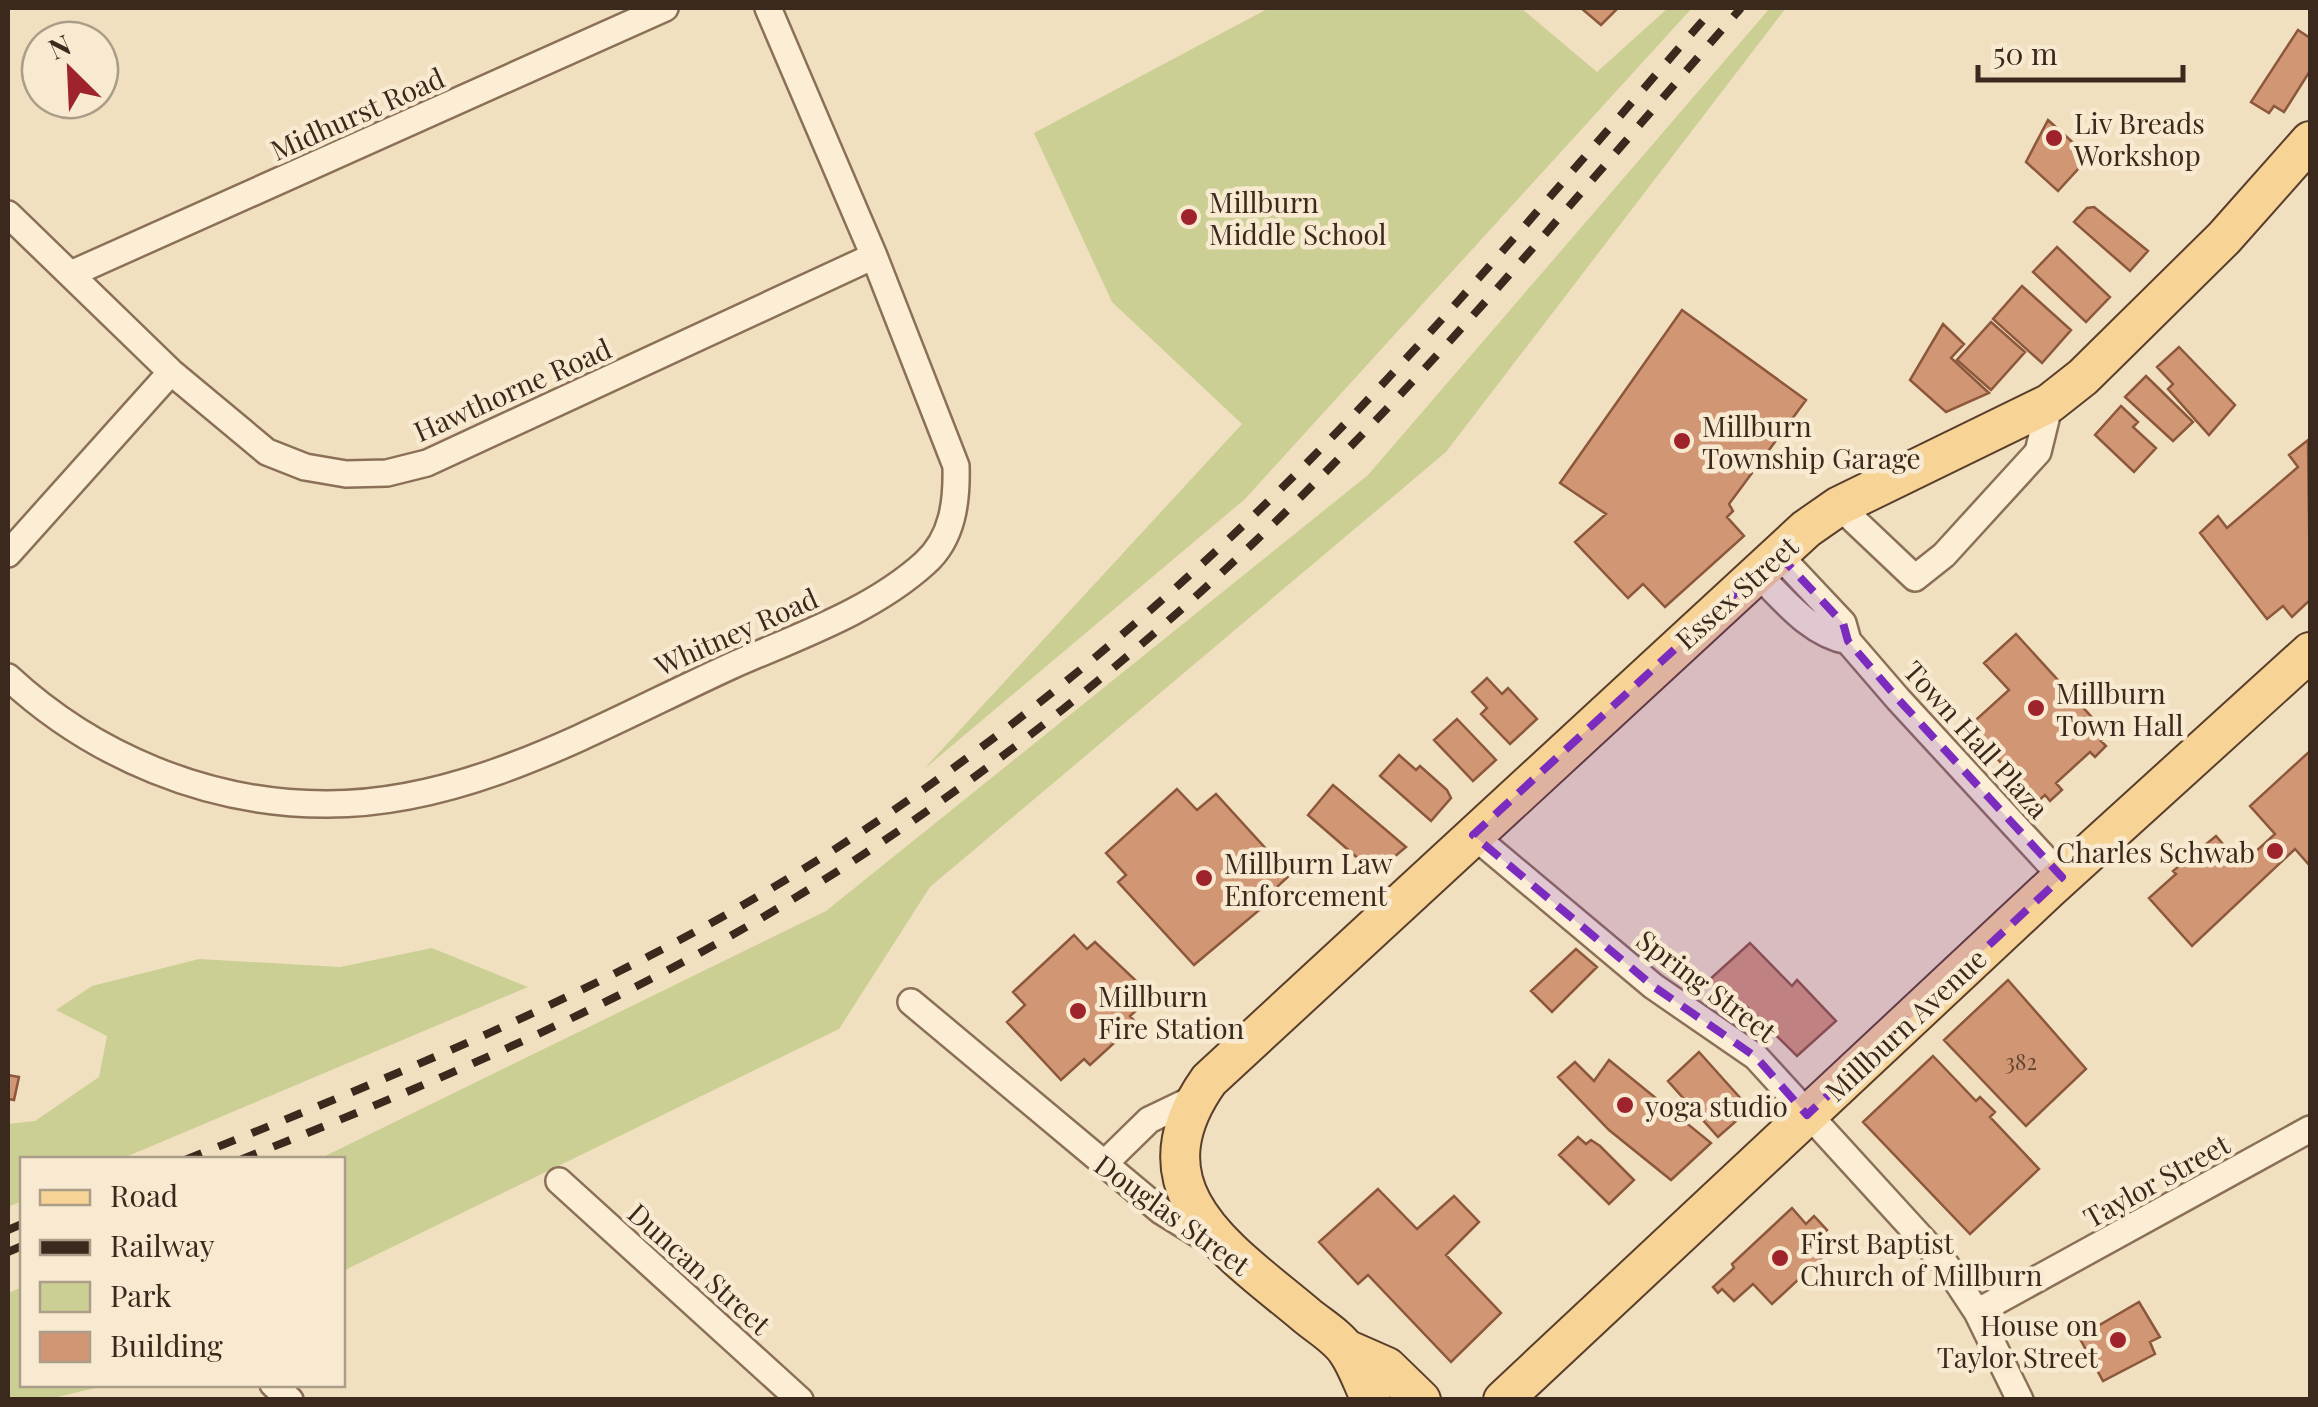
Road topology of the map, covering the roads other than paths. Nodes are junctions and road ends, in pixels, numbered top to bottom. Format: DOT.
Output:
graph roads {
  1 [pos="665,8"];
  2 [pos="768,8"];
  3 [pos="2310,141"];
  4 [pos="8,214"];
  5 [pos="874,256"];
  6 [pos="73,273"];
  7 [pos="170,372"];
  8 [pos="2050,403"];
  9 [pos="1839,506"];
  10 [pos="8,554"];
  11 [pos="1767,563"];
  12 [pos="2310,652"];
  13 [pos="8,677"];
  14 [pos="1473,835"];
  15 [pos="2062,877"];
  16 [pos="911,1002"];
  17 [pos="1196,1097"];
  18 [pos="1807,1115"];
  19 [pos="2310,1129"];
  20 [pos="1104,1164"];
  21 [pos="559,1180"];
  22 [pos="1228,1252"];
  23 [pos="1977,1312"];
  24 [pos="1346,1349"];
  25 [pos="800,1400"];
  26 [pos="1371,1400"];
  27 [pos="1421,1400"];
  28 [pos="1503,1400"];
  29 [pos="2020,1400"];
  1 -- 6 [label="street, Midhurst Road"];
  2 -- 5 [label="street, Whitney Road"];
  3 -- 8 [label="main road, Essex Street"];
  4 -- 6 [label="street, Hawthorne Road"];
  5 -- 7 [label="street, Hawthorne Road"];
  5 -- 13 [label="street, Whitney Road"];
  6 -- 7 [label="street, Hawthorne Road"];
  7 -- 10 [label="street"];
  8 -- 9 [label="main road, Essex Street"];
  8 -- 9 [label="street"];
  9 -- 11 [label="main road, Essex Street"];
  11 -- 14 [label="main road, Essex Street"];
  11 -- 15 [label="street, Town Hall Plaza"];
  12 -- 15 [label="main road, Millburn Avenue"];
  14 -- 17 [label="main road, Essex Street"];
  14 -- 18 [label="street, Spring Street"];
  15 -- 18 [label="main road, Millburn Avenue"];
  16 -- 20 [label="street, Douglas Street"];
  17 -- 20 [label="street, Essex Street"];
  17 -- 22 [label="main road, Essex Street"];
  18 -- 23 [label="street, Spring Street"];
  18 -- 28 [label="main road, Millburn Avenue"];
  19 -- 23 [label="street, Taylor Street"];
  20 -- 22 [label="street, Douglas Street"];
  21 -- 25 [label="street, Duncan Street"];
  22 -- 24 [label="main road, Douglas Street"];
  23 -- 29 [label="street, Spring Street"];
  24 -- 26 [label="main road, Douglas Street"];
  24 -- 27 [label="main road"];
}
